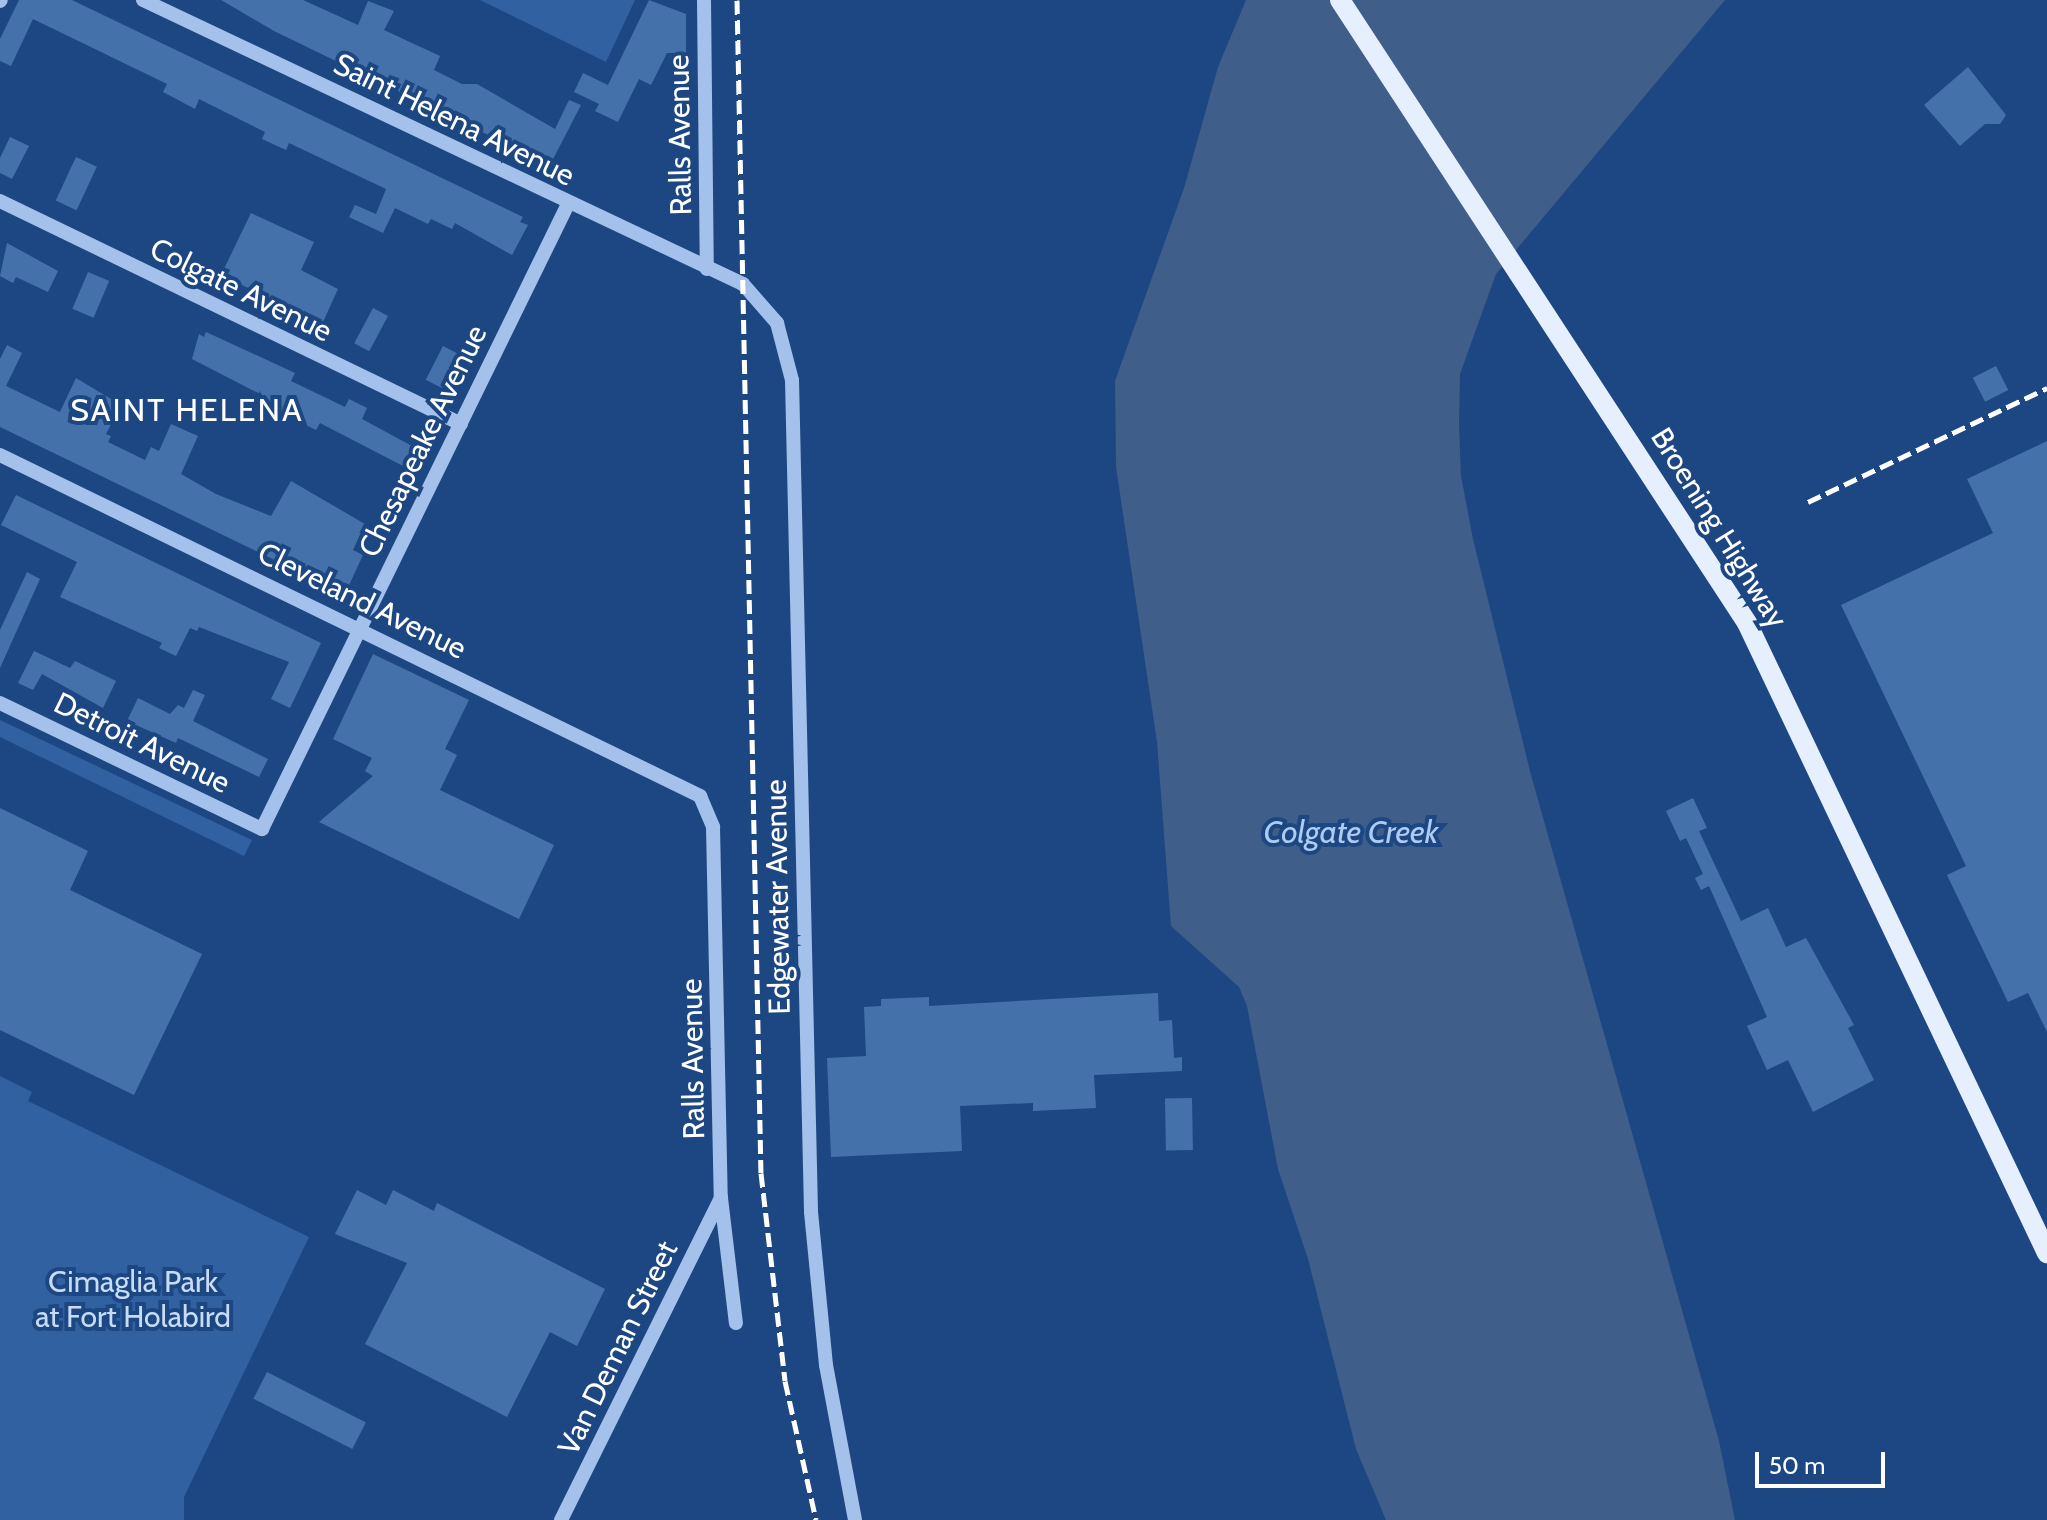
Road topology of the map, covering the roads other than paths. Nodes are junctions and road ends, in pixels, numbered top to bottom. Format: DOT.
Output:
graph roads {
  1 [pos="143,0"];
  2 [pos="704,0"];
  3 [pos="1340,0"];
  4 [pos="0,201"];
  5 [pos="568,204"];
  6 [pos="707,269"];
  7 [pos="743,284"];
  8 [pos="461,424"];
  9 [pos="0,455"];
  10 [pos="361,628"];
  11 [pos="0,703"];
  12 [pos="700,796"];
  13 [pos="262,829"];
  14 [pos="721,1198"];
  15 [pos="2047,1253"];
  16 [pos="736,1323"];
  17 [pos="561,1520"];
  18 [pos="855,1520"];
  1 -- 5 [label="street, Saint Helena Avenue"];
  2 -- 6 [label="street, Ralls Avenue"];
  3 -- 15 [label="main road, Broening Highway"];
  4 -- 8 [label="street, Colgate Avenue"];
  5 -- 6 [label="street, Saint Helena Avenue"];
  5 -- 8 [label="street, Chesapeake Avenue"];
  6 -- 7 [label="street, Saint Helena Avenue"];
  7 -- 18 [label="street, Edgewater Avenue"];
  8 -- 10 [label="street, Chesapeake Avenue"];
  9 -- 10 [label="street, Cleveland Avenue"];
  10 -- 12 [label="street, Cleveland Avenue"];
  10 -- 13 [label="street, Chesapeake Avenue"];
  11 -- 13 [label="street, Detroit Avenue"];
  12 -- 14 [label="street, Ralls Avenue"];
  14 -- 16 [label="street, Ralls Avenue"];
  14 -- 17 [label="street, Van Deman Street"];
}
